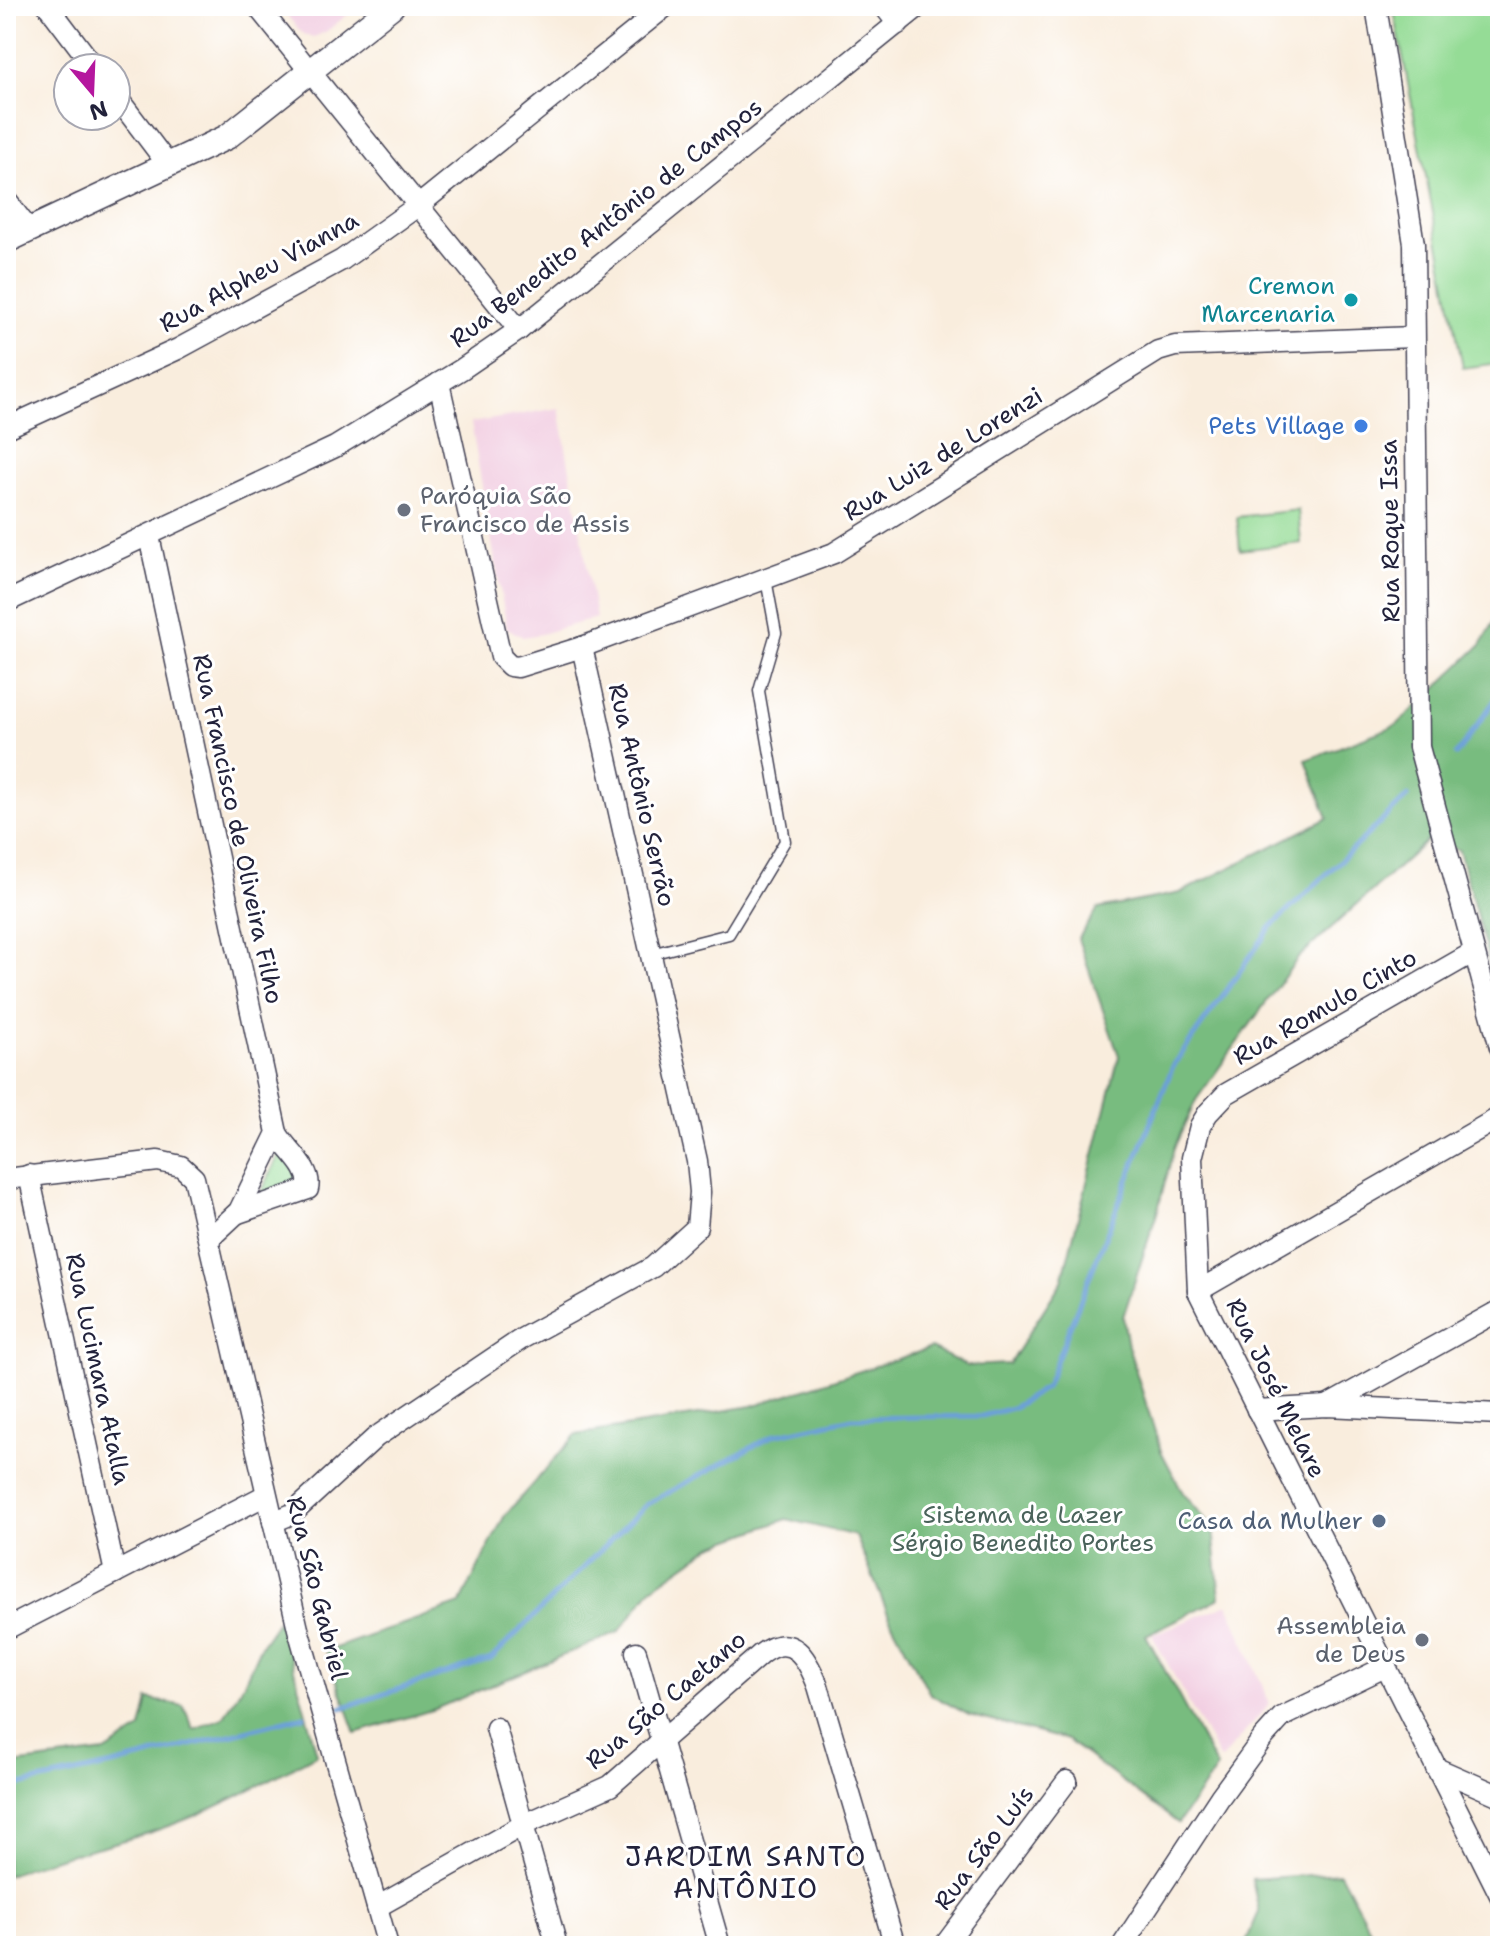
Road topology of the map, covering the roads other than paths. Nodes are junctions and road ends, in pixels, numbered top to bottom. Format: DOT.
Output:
graph roads {
  1 [pos="48,6"];
  2 [pos="257,6"];
  3 [pos="392,6"];
  4 [pos="666,6"];
  5 [pos="884,6"];
  6 [pos="919,6"];
  7 [pos="1376,6"];
  8 [pos="898,24"];
  9 [pos="83,52"];
  10 [pos="309,73"];
  11 [pos="132,117"];
  12 [pos="169,166"];
  13 [pos="6,200"];
  14 [pos="419,205"];
  15 [pos="29,230"];
  16 [pos="6,241"];
  17 [pos="519,330"];
  18 [pos="1414,337"];
  19 [pos="439,383"];
  20 [pos="6,428"];
  21 [pos="149,536"];
  22 [pos="766,579"];
  23 [pos="6,602"];
  24 [pos="582,647"];
  25 [pos="1474,952"];
  26 [pos="651,954"];
  27 [pos="1500,1047"];
  28 [pos="1500,1117"];
  29 [pos="277,1133"];
  30 [pos="29,1175"];
  31 [pos="6,1179"];
  32 [pos="238,1213"];
  33 [pos="210,1238"];
  34 [pos="1198,1291"];
  35 [pos="1500,1310"];
  36 [pos="1327,1406"];
  37 [pos="1257,1410"];
  38 [pos="1500,1414"];
  39 [pos="266,1495"];
  40 [pos="273,1522"];
  41 [pos="115,1573"];
  42 [pos="6,1629"];
  43 [pos="636,1652"];
  44 [pos="1385,1667"];
  45 [pos="496,1728"];
  46 [pos="661,1742"];
  47 [pos="1436,1768"];
  48 [pos="1067,1781"];
  49 [pos="1500,1796"];
  50 [pos="523,1825"];
  51 [pos="1500,1895"];
  52 [pos="377,1907"];
  53 [pos="388,1946"];
  54 [pos="557,1946"];
  55 [pos="720,1946"];
  56 [pos="895,1946"];
  57 [pos="944,1946"];
  58 [pos="1122,1946"];
  1 -- 9 [label="street"];
  2 -- 10 [label="street"];
  3 -- 10 [label="street"];
  4 -- 14 [label="street, Rua Alpheu Vianna"];
  5 -- 8 [label="street"];
  6 -- 8 [label="street, Rua Benedito Antônio de Campos"];
  7 -- 18 [label="street, Rua Roque Issa"];
  8 -- 17 [label="street, Rua Benedito Antônio de Campos"];
  10 -- 12 [label="street"];
  10 -- 14 [label="street"];
  11 -- 12 [label="street"];
  12 -- 15 [label="street"];
  13 -- 15 [label="street"];
  14 -- 17 [label="street"];
  14 -- 20 [label="street, Rua Alpheu Vianna"];
  15 -- 16 [label="street"];
  17 -- 19 [label="street, Rua Benedito Antônio de Campos"];
  18 -- 22 [label="street, Rua Luiz de Lorenzi"];
  18 -- 25 [label="street, Rua Roque Issa"];
  19 -- 21 [label="street, Rua Benedito Antônio de Campos"];
  19 -- 24 [label="street, Rua Luiz de Lorenzi"];
  21 -- 23 [label="street, Rua Benedito Antônio de Campos"];
  21 -- 29 [label="street, Rua Francisco de Oliveira Filho"];
  22 -- 24 [label="street, Rua Luiz de Lorenzi"];
  22 -- 26 [label="lane"];
  24 -- 26 [label="street, Rua Antônio Serrão"];
  25 -- 27 [label="street, Rua Roque Issa"];
  25 -- 34 [label="street, Rua Romulo Cinto"];
  26 -- 40 [label="street, Rua Antônio Serrão"];
  28 -- 34 [label="street"];
  29 -- 32 [label="street, Rua Francisco de Oliveira Filho"];
  29 -- 32 [label="street, Rua Francisco de Oliveira Filho"];
  30 -- 31 [label="street, Rua São Gabriel"];
  30 -- 33 [label="street, Rua São Gabriel"];
  30 -- 41 [label="street, Rua Lucimara Atalla"];
  32 -- 33 [label="street, Rua Francisco de Oliveira Filho"];
  33 -- 39 [label="street, Rua São Gabriel"];
  34 -- 37 [label="street, Rua José Melare"];
  35 -- 36 [label="street"];
  36 -- 37 [label="street"];
  36 -- 38 [label="street"];
  37 -- 44 [label="street, Rua José Melare"];
  39 -- 40 [label="street, Rua São Gabriel"];
  39 -- 41 [label="street"];
  40 -- 52 [label="street, Rua São Gabriel"];
  41 -- 42 [label="street"];
  43 -- 46 [label="street"];
  44 -- 47 [label="street, Rua José Melare"];
  44 -- 58 [label="street"];
  45 -- 50 [label="street"];
  46 -- 50 [label="street, Rua São Caetano"];
  46 -- 55 [label="street"];
  46 -- 56 [label="street, Rua São Caetano"];
  47 -- 49 [label="street"];
  47 -- 51 [label="street, Rua José Melare"];
  48 -- 57 [label="street, Rua São Luís"];
  50 -- 52 [label="street, Rua São Caetano"];
  50 -- 54 [label="street"];
  52 -- 53 [label="street, Rua São Gabriel"];
}
